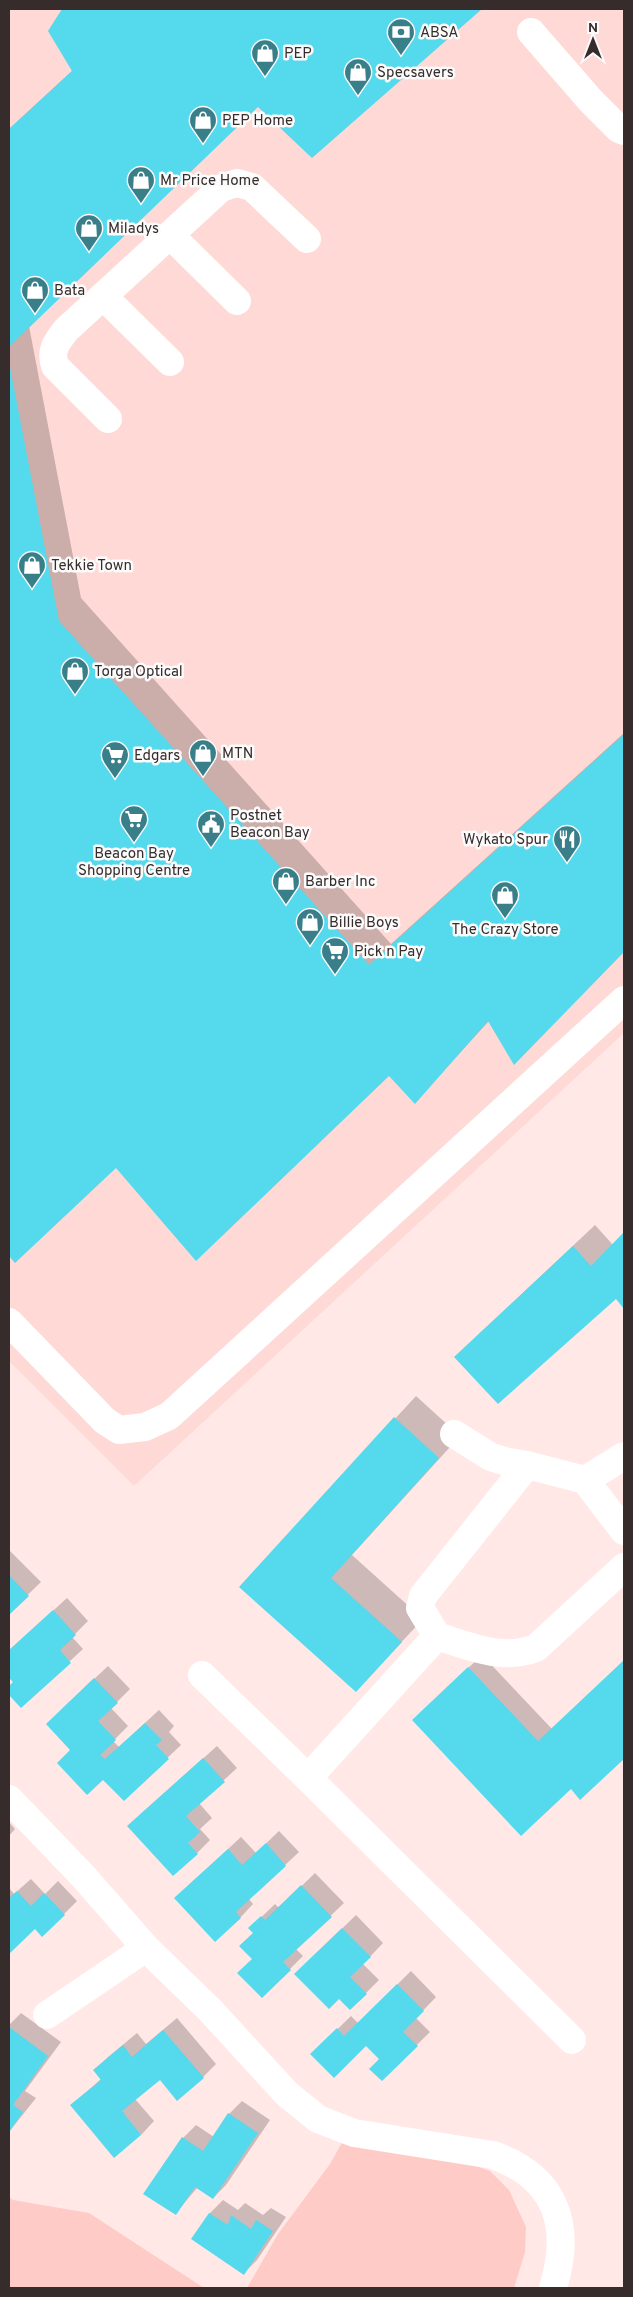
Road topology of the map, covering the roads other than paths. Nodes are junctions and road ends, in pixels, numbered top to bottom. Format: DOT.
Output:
graph roads {
  1 [pos="531,32"];
  2 [pos="624,131"];
  3 [pos="170,235"];
  4 [pos="307,238"];
  5 [pos="103,296"];
  6 [pos="237,301"];
  7 [pos="170,362"];
  8 [pos="108,419"];
  9 [pos="624,1000"];
  10 [pos="9,1322"];
  11 [pos="454,1434"];
  12 [pos="624,1456"];
  13 [pos="526,1464"];
  14 [pos="585,1480"];
  15 [pos="624,1531"];
  16 [pos="624,1566"];
  17 [pos="438,1636"];
  18 [pos="202,1675"];
  19 [pos="308,1778"];
  20 [pos="9,1799"];
  21 [pos="146,1948"];
  22 [pos="47,2015"];
  23 [pos="572,2040"];
  24 [pos="553,2288"];
  1 -- 2 [label="street"];
  3 -- 4 [label="street"];
  3 -- 5 [label="street"];
  3 -- 6 [label="street"];
  5 -- 7 [label="street"];
  5 -- 8 [label="street"];
  9 -- 10 [label="street"];
  11 -- 13 [label="street"];
  12 -- 14 [label="street"];
  13 -- 14 [label="street"];
  13 -- 17 [label="street"];
  14 -- 15 [label="street"];
  16 -- 17 [label="street"];
  17 -- 19 [label="street"];
  18 -- 19 [label="street"];
  19 -- 23 [label="street"];
  20 -- 21 [label="street"];
  21 -- 22 [label="street"];
  21 -- 24 [label="street"];
}
